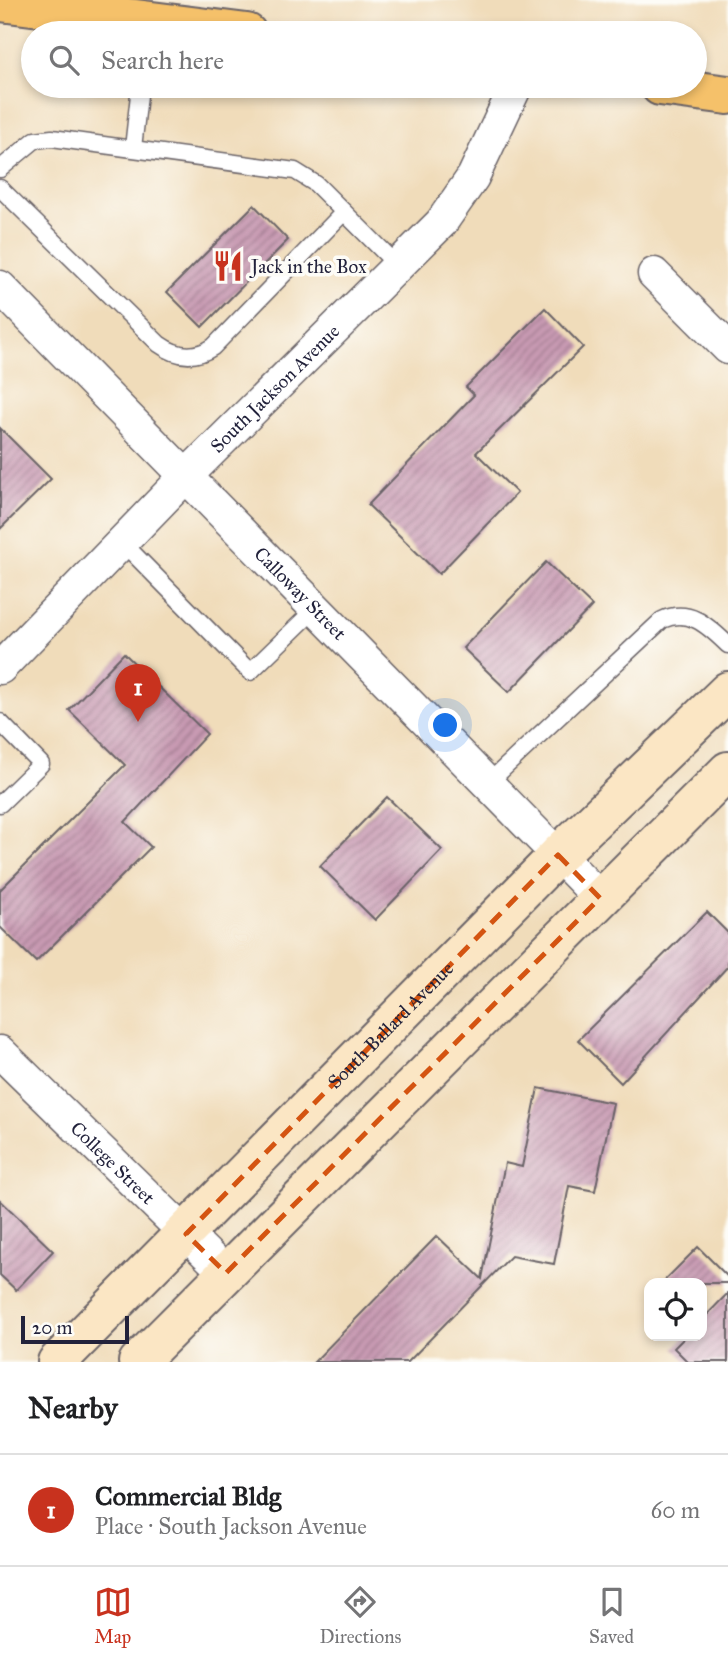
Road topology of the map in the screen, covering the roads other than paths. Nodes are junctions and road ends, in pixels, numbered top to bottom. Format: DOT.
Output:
graph roads {
  1 [pos="0,2"];
  2 [pos="111,21"];
  3 [pos="707,92"];
  4 [pos="728,95"];
  5 [pos="139,98"];
  6 [pos="510,98"];
  7 [pos="133,148"];
  8 [pos="0,169"];
  9 [pos="0,188"];
  10 [pos="344,212"];
  11 [pos="397,265"];
  12 [pos="654,274"];
  13 [pos="0,287"];
  14 [pos="728,348"];
  15 [pos="186,476"];
  16 [pos="122,543"];
  17 [pos="315,609"];
  18 [pos="728,645"];
  19 [pos="0,668"];
  20 [pos="728,691"];
  21 [pos="0,722"];
  22 [pos="728,771"];
  23 [pos="487,784"];
  24 [pos="0,804"];
  25 [pos="558,855"];
  26 [pos="600,898"];
  27 [pos="0,1052"];
  28 [pos="186,1234"];
  29 [pos="226,1273"];
  30 [pos="57,1362"];
  31 [pos="138,1362"];
  1 -- 2 [label="main road"];
  3 -- 4 [label="main road"];
  5 -- 7 [label="lane"];
  6 -- 11 [label="street, South Jackson Avenue"];
  7 -- 8 [label="lane"];
  7 -- 10 [label="lane"];
  9 -- 10 [label="lane"];
  10 -- 11 [label="lane"];
  11 -- 15 [label="street, South Jackson Avenue"];
  12 -- 14 [label="street"];
  13 -- 15 [label="street, Calloway Street"];
  15 -- 16 [label="street, South Jackson Avenue"];
  15 -- 17 [label="street, Calloway Street"];
  16 -- 17 [label="lane"];
  16 -- 19 [label="street, South Jackson Avenue"];
  17 -- 23 [label="street, Calloway Street"];
  18 -- 23 [label="lane"];
  20 -- 25 [label="main road, South Ballard Avenue"];
  21 -- 24 [label="lane"];
  22 -- 26 [label="main road"];
  23 -- 25 [label="street, Calloway Street"];
  25 -- 26 [label="street, Calloway Street"];
  25 -- 28 [label="main road, South Ballard Avenue"];
  26 -- 29 [label="main road"];
  27 -- 28 [label="street, College Street"];
  28 -- 29 [label="street, College Street"];
  28 -- 30 [label="main road, South Ballard Avenue"];
  29 -- 31 [label="main road"];
}
